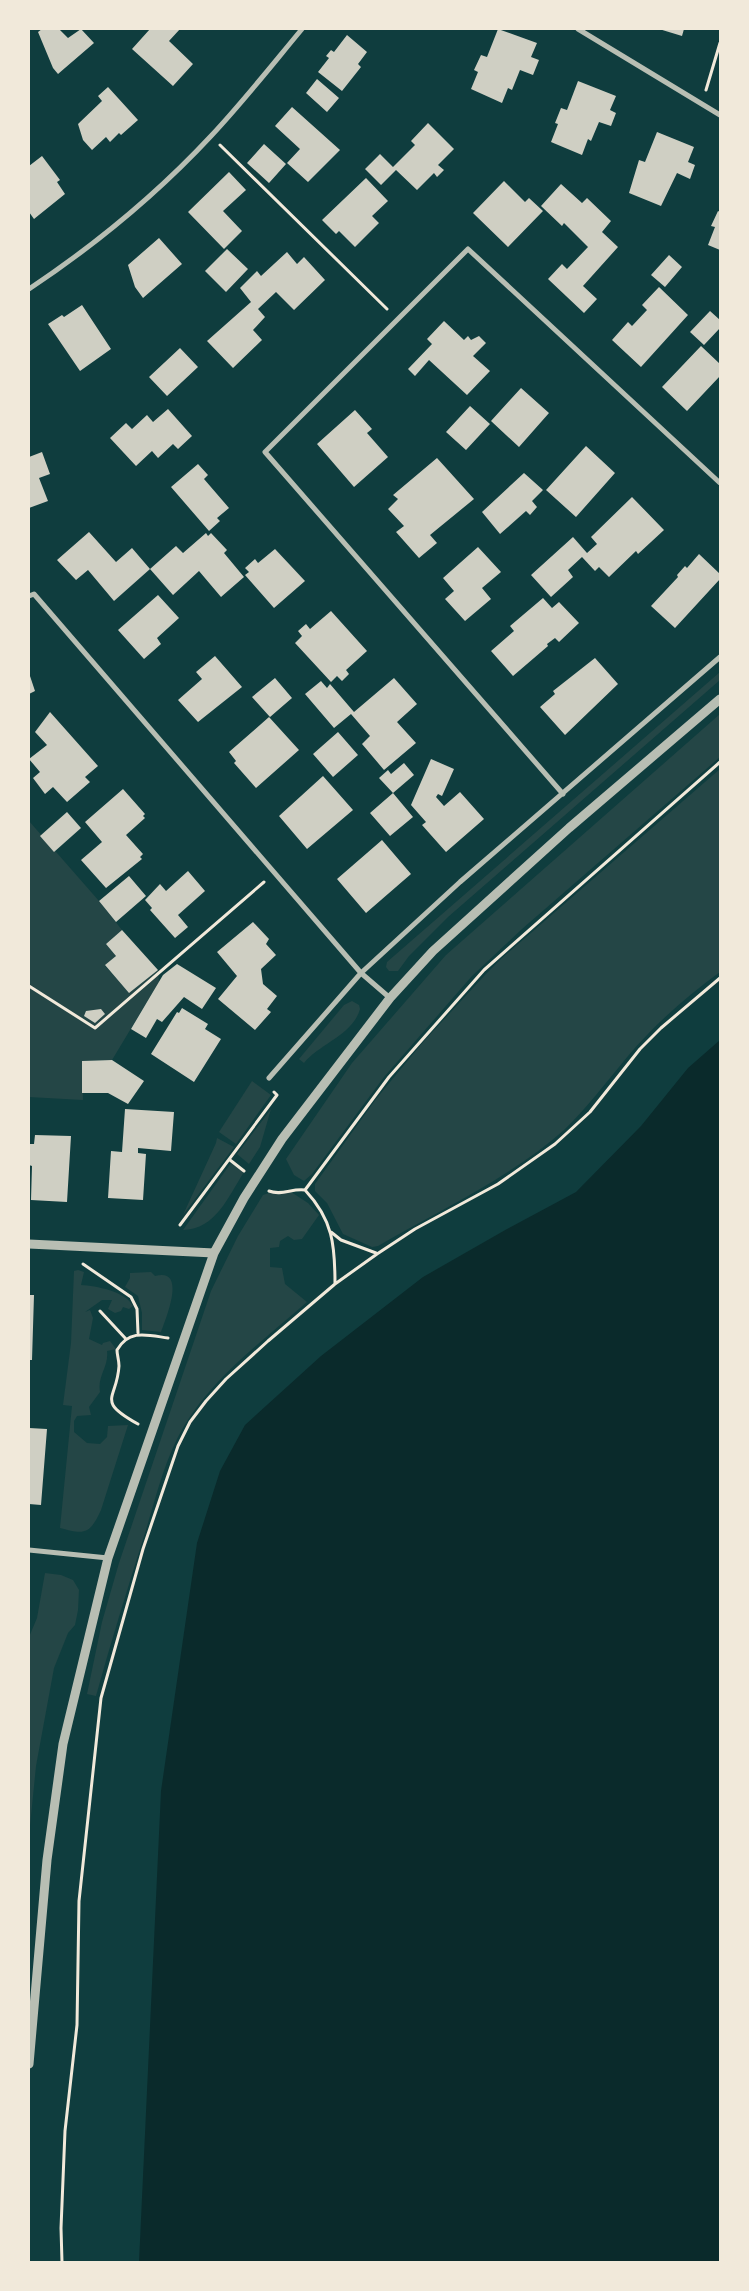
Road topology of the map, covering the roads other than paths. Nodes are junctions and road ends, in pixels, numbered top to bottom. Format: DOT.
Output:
graph roads {
  1 [pos="302,29"];
  2 [pos="578,29"];
  3 [pos="720,116"];
  4 [pos="29,289"];
  5 [pos="720,483"];
  6 [pos="29,596"];
  7 [pos="720,657"];
  8 [pos="720,699"];
  9 [pos="563,794"];
  10 [pos="361,973"];
  11 [pos="390,998"];
  12 [pos="269,1078"];
  13 [pos="29,1244"];
  14 [pos="214,1253"];
  15 [pos="29,1550"];
  16 [pos="108,1558"];
  17 [pos="29,2064"];
  1 -- 4 [label="street"];
  2 -- 3 [label="street"];
  5 -- 9 [label="street"];
  6 -- 10 [label="street"];
  7 -- 9 [label="street"];
  8 -- 11 [label="street"];
  9 -- 10 [label="street"];
  10 -- 11 [label="street"];
  10 -- 12 [label="street"];
  11 -- 14 [label="street"];
  13 -- 14 [label="street"];
  14 -- 16 [label="street"];
  15 -- 16 [label="street"];
  16 -- 17 [label="street"];
}
